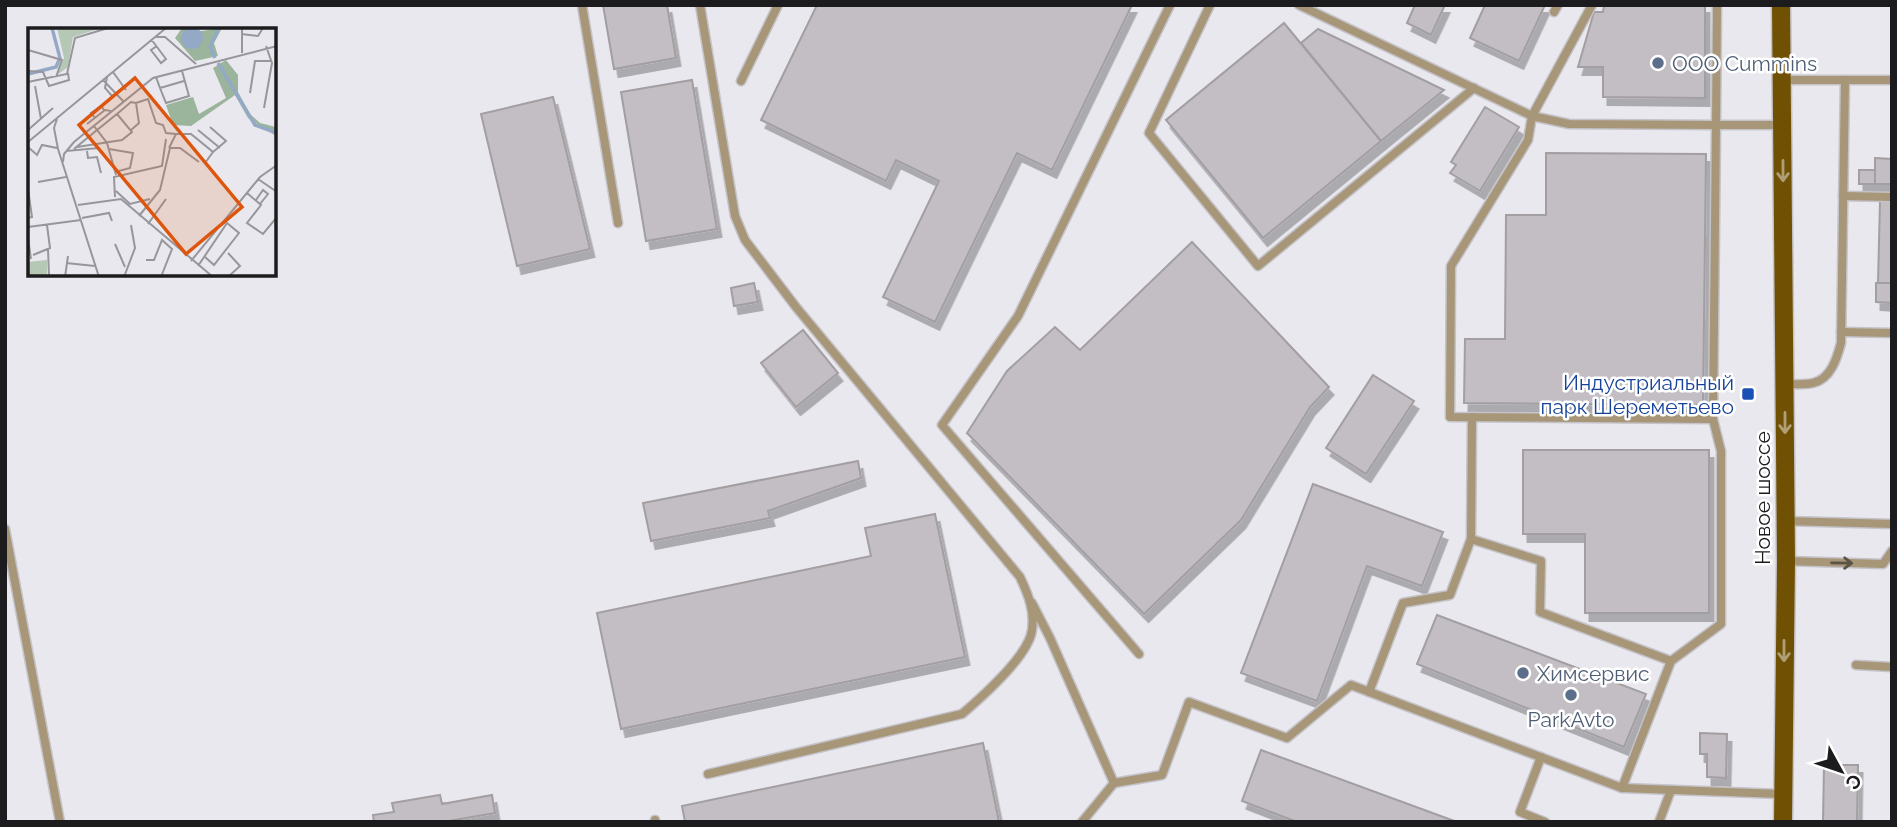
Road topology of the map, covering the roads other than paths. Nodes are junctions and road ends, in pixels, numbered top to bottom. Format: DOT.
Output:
graph roads {
  1 [pos="582,5"];
  2 [pos="699,5"];
  3 [pos="778,5"];
  4 [pos="1170,5"];
  5 [pos="1210,5"];
  6 [pos="1299,5"];
  7 [pos="1592,5"];
  8 [pos="1717,5"];
  9 [pos="1781,5"];
  10 [pos="1782,80"];
  11 [pos="1845,80"];
  12 [pos="1892,80"];
  13 [pos="741,81"];
  14 [pos="1474,89"];
  15 [pos="1532,116"];
  16 [pos="1716,125"];
  17 [pos="1783,125"];
  18 [pos="1843,196"];
  19 [pos="1892,197"];
  20 [pos="618,223"];
  21 [pos="1841,332"];
  22 [pos="1892,333"];
  23 [pos="1785,384"];
  24 [pos="1472,418"];
  25 [pos="1713,419"];
  26 [pos="1785,521"];
  27 [pos="1892,524"];
  28 [pos="5,529"];
  29 [pos="1471,539"];
  30 [pos="1892,551"];
  31 [pos="1786,561"];
  32 [pos="1031,600"];
  33 [pos="1139,654"];
  34 [pos="1671,661"];
  35 [pos="1856,665"];
  36 [pos="1892,667"];
  37 [pos="1370,692"];
  38 [pos="1541,757"];
  39 [pos="708,774"];
  40 [pos="1114,783"];
  41 [pos="1622,788"];
  42 [pos="1671,790"];
  43 [pos="1783,794"];
  44 [pos="60,822"];
  45 [pos="1082,822"];
  46 [pos="1545,822"];
  47 [pos="1659,822"];
  48 [pos="1783,822"];
  1 -- 20 [label="lane"];
  2 -- 32 [label="lane"];
  3 -- 13 [label="lane"];
  4 -- 33 [label="lane"];
  5 -- 14 [label="lane"];
  6 -- 14 [label="lane"];
  7 -- 15 [label="lane"];
  8 -- 16 [label="lane"];
  9 -- 10 [label="main road, Новое шоссе"];
  10 -- 11 [label="lane"];
  10 -- 17 [label="main road, Новое шоссе"];
  11 -- 12 [label="lane"];
  11 -- 18 [label="lane"];
  14 -- 15 [label="lane"];
  15 -- 16 [label="lane"];
  15 -- 24 [label="lane"];
  16 -- 17 [label="lane"];
  16 -- 25 [label="lane"];
  17 -- 23 [label="main road, Новое шоссе, one-way"];
  18 -- 19 [label="lane"];
  18 -- 21 [label="lane"];
  21 -- 22 [label="lane"];
  21 -- 23 [label="lane"];
  23 -- 26 [label="main road, Новое шоссе, one-way"];
  24 -- 25 [label="lane"];
  24 -- 29 [label="lane"];
  25 -- 34 [label="lane"];
  26 -- 27 [label="lane"];
  26 -- 31 [label="main road, Новое шоссе"];
  28 -- 44 [label="lane"];
  29 -- 34 [label="lane"];
  29 -- 37 [label="lane"];
  31 -- 30 [label="lane, one-way"];
  31 -- 43 [label="main road, Новое шоссе, one-way"];
  32 -- 39 [label="lane"];
  32 -- 40 [label="lane"];
  34 -- 41 [label="lane"];
  35 -- 36 [label="lane"];
  37 -- 38 [label="lane"];
  37 -- 40 [label="lane"];
  38 -- 41 [label="lane"];
  38 -- 46 [label="lane"];
  40 -- 45 [label="lane"];
  41 -- 42 [label="lane"];
  42 -- 43 [label="lane"];
  42 -- 47 [label="lane"];
  43 -- 48 [label="main road, Новое шоссе"];
}
